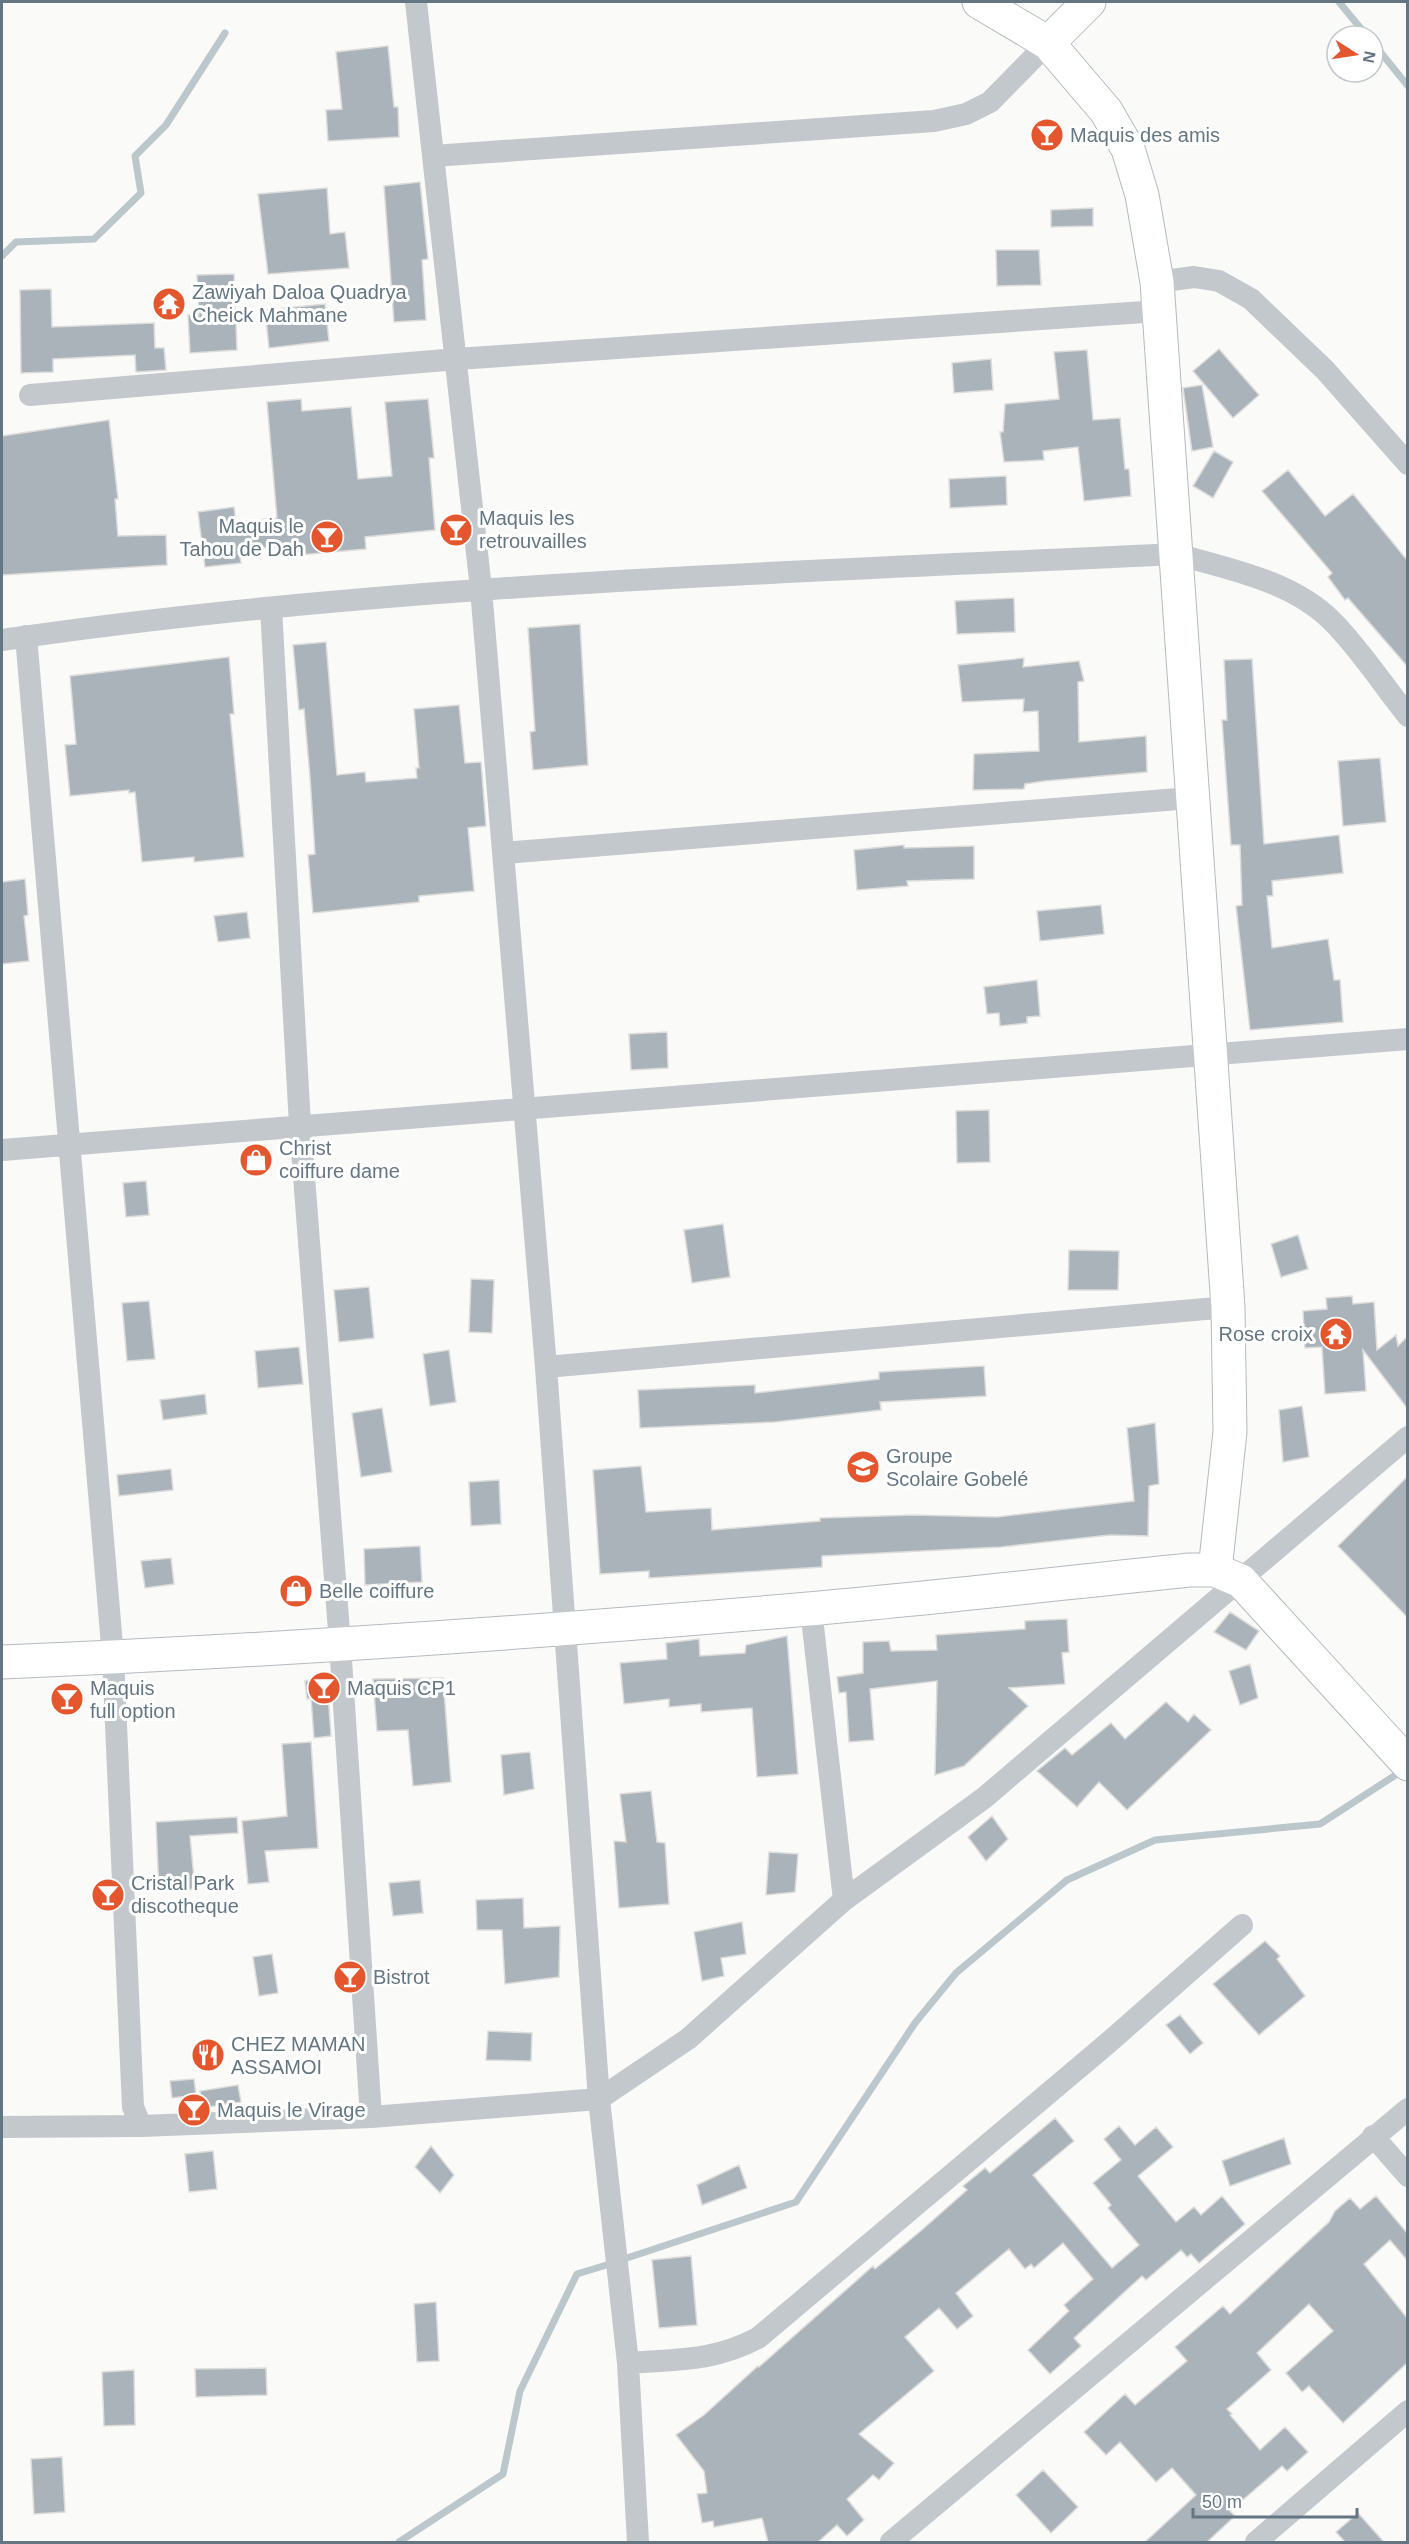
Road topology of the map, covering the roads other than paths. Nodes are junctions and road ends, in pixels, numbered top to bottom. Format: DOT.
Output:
graph roads {
  1 [pos="416,2"];
  2 [pos="979,2"];
  3 [pos="1089,2"];
  4 [pos="1048,43"];
  5 [pos="433,156"];
  6 [pos="1158,297"];
  7 [pos="457,359"];
  8 [pos="30,395"];
  9 [pos="1407,464"];
  10 [pos="1176,554"];
  11 [pos="481,589"];
  12 [pos="271,608"];
  13 [pos="26,636"];
  14 [pos="2,640"];
  15 [pos="1407,716"];
  16 [pos="1191,798"];
  17 [pos="503,853"];
  18 [pos="1407,1039"];
  19 [pos="1211,1053"];
  20 [pos="524,1107"];
  21 [pos="300,1125"];
  22 [pos="67,1143"];
  23 [pos="2,1150"];
  24 [pos="1228,1307"];
  25 [pos="546,1367"];
  26 [pos="1407,1437"];
  27 [pos="1228,1575"];
  28 [pos="811,1609"];
  29 [pos="564,1629"];
  30 [pos="340,1644"];
  31 [pos="113,1657"];
  32 [pos="2,1662"];
  33 [pos="1407,1764"];
  34 [pos="844,1900"];
  35 [pos="1242,1925"];
  36 [pos="600,2098"];
  37 [pos="1407,2109"];
  38 [pos="371,2117"];
  39 [pos="141,2126"];
  40 [pos="2,2127"];
  41 [pos="1373,2136"];
  42 [pos="1407,2176"];
  43 [pos="628,2363"];
  44 [pos="1407,2411"];
  45 [pos="634,2507"];
  46 [pos="638,2542"];
  47 [pos="655,2542"];
  48 [pos="891,2542"];
  49 [pos="1256,2542"];
  1 -- 5 [label="street"];
  2 -- 4 [label="street"];
  3 -- 4 [label="street"];
  4 -- 5 [label="street"];
  4 -- 6 [label="street"];
  5 -- 7 [label="street"];
  6 -- 7 [label="street"];
  6 -- 9 [label="street"];
  6 -- 10 [label="street"];
  7 -- 8 [label="street"];
  7 -- 11 [label="street"];
  10 -- 11 [label="street"];
  10 -- 15 [label="street"];
  10 -- 16 [label="street"];
  11 -- 12 [label="street"];
  11 -- 17 [label="street"];
  12 -- 13 [label="street"];
  12 -- 21 [label="street"];
  13 -- 14 [label="street"];
  13 -- 22 [label="street"];
  16 -- 17 [label="street"];
  16 -- 19 [label="street"];
  17 -- 20 [label="street"];
  18 -- 19 [label="street"];
  19 -- 20 [label="street"];
  19 -- 24 [label="street"];
  20 -- 21 [label="street"];
  20 -- 25 [label="street"];
  21 -- 22 [label="street"];
  21 -- 30 [label="street"];
  22 -- 23 [label="street"];
  22 -- 31 [label="street"];
  24 -- 25 [label="street"];
  24 -- 27 [label="street"];
  25 -- 29 [label="street"];
  26 -- 27 [label="street"];
  27 -- 28 [label="street"];
  27 -- 33 [label="street"];
  27 -- 34 [label="street"];
  28 -- 29 [label="street"];
  28 -- 34 [label="street"];
  29 -- 30 [label="street"];
  29 -- 36 [label="street"];
  30 -- 31 [label="street"];
  30 -- 38 [label="street"];
  31 -- 32 [label="street"];
  31 -- 39 [label="street"];
  34 -- 36 [label="street"];
  35 -- 43 [label="street"];
  36 -- 38 [label="street"];
  36 -- 43 [label="street"];
  37 -- 41 [label="street"];
  38 -- 39 [label="street"];
  39 -- 40 [label="street"];
  41 -- 42 [label="street"];
  41 -- 48 [label="street"];
  43 -- 45 [label="street"];
  44 -- 49 [label="street"];
  45 -- 46 [label="street"];
  45 -- 47 [label="street"];
}
